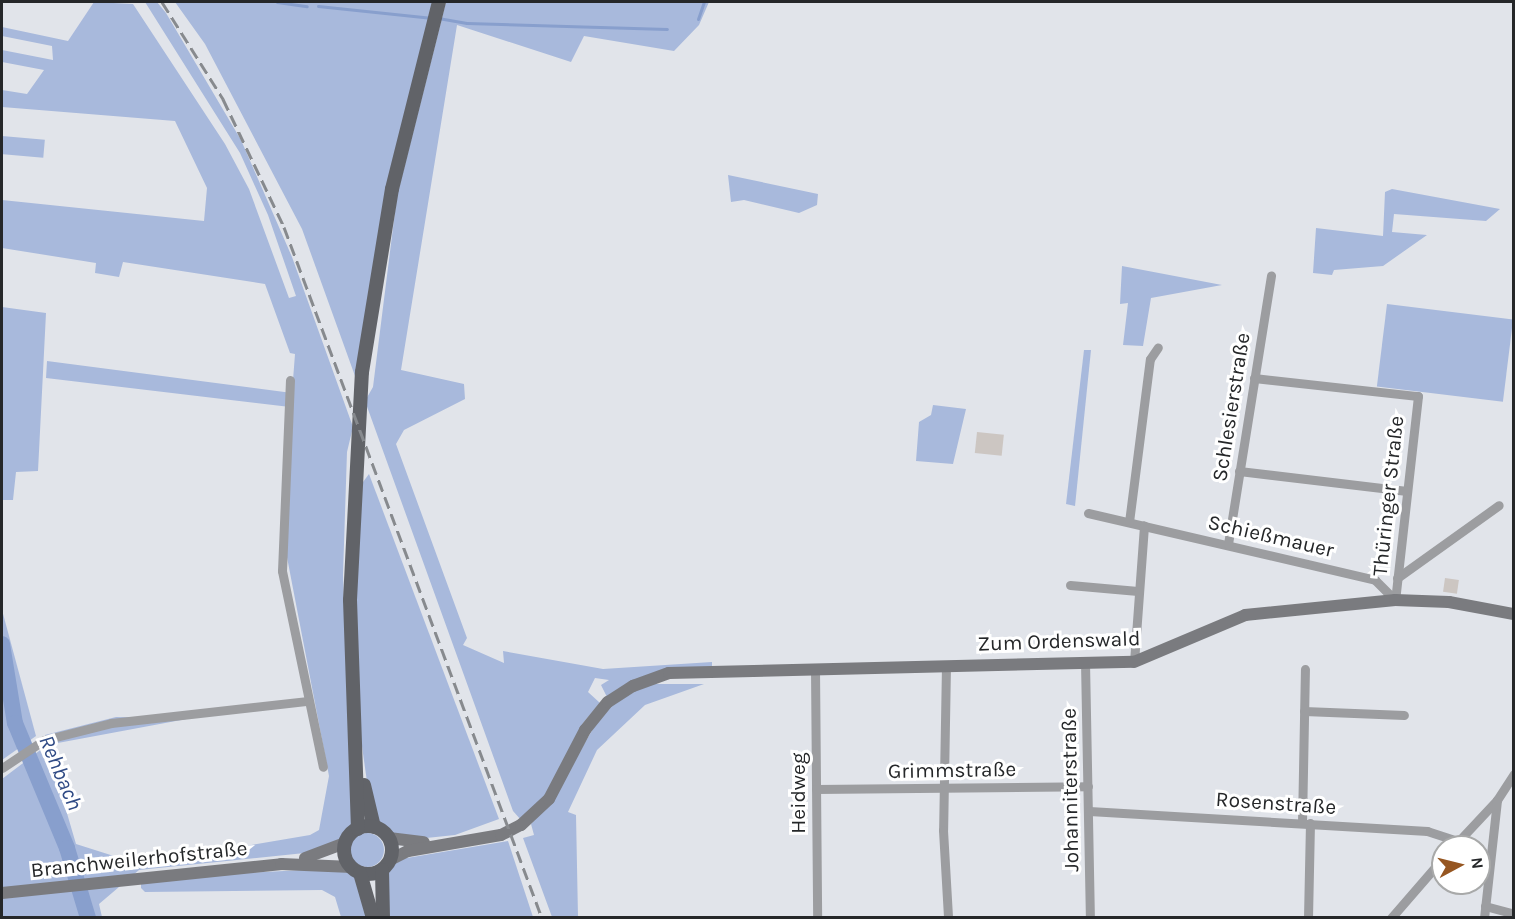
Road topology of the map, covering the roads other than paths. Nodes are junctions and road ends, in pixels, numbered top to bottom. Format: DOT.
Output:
graph roads {
  1 [pos="439,2"];
  2 [pos="1270,275"];
  3 [pos="1158,347"];
  4 [pos="1254,378"];
  5 [pos="290,380"];
  6 [pos="1239,471"];
  7 [pos="1407,491"];
  8 [pos="1499,505"];
  9 [pos="1088,513"];
  10 [pos="1129,522"];
  11 [pos="1144,525"];
  12 [pos="1228,544"];
  13 [pos="1397,578"];
  14 [pos="1070,585"];
  15 [pos="1138,591"];
  16 [pos="1395,600"];
  17 [pos="1514,614"];
  18 [pos="1085,662"];
  19 [pos="1134,662"];
  20 [pos="946,665"];
  21 [pos="815,669"];
  22 [pos="1305,669"];
  23 [pos="306,701"];
  24 [pos="1304,711"];
  25 [pos="1404,715"];
  26 [pos="357,747"];
  27 [pos="323,767"];
  28 [pos="2,768"];
  29 [pos="1514,774"];
  30 [pos="1088,786"];
  31 [pos="944,788"];
  32 [pos="816,789"];
  33 [pos="1497,800"];
  34 [pos="1089,811"];
  35 [pos="1306,823"];
  36 [pos="374,827"];
  37 [pos="357,829"];
  38 [pos="1436,835"];
  39 [pos="1464,835"];
  40 [pos="389,838"];
  41 [pos="464,842"];
  42 [pos="345,843"];
  43 [pos="281,864"];
  44 [pos="386,865"];
  45 [pos="356,870"];
  46 [pos="1431,872"];
  47 [pos="2,893"];
  48 [pos="1485,906"];
  49 [pos="1514,914"];
  50 [pos="373,918"];
  51 [pos="383,918"];
  52 [pos="817,918"];
  53 [pos="948,918"];
  54 [pos="1090,918"];
  55 [pos="1308,918"];
  56 [pos="1391,918"];
  57 [pos="1484,918"];
  1 -- 26 [label="main road"];
  2 -- 4 [label="street, Schlesierstraße"];
  3 -- 10 [label="street"];
  4 -- 6 [label="street, Schlesierstraße"];
  4 -- 7 [label="street, Thüringer Straße"];
  5 -- 23 [label="street"];
  6 -- 7 [label="street"];
  6 -- 12 [label="street, Schlesierstraße"];
  7 -- 13 [label="street, Thüringer Straße"];
  8 -- 13 [label="street"];
  9 -- 10 [label="street, Schießmauer"];
  10 -- 11 [label="street, Schießmauer"];
  11 -- 12 [label="street, Schießmauer"];
  11 -- 15 [label="street"];
  12 -- 16 [label="street, Schießmauer"];
  13 -- 16 [label="street, Thüringer Straße"];
  14 -- 15 [label="street"];
  15 -- 19 [label="street"];
  16 -- 17 [label="street, Zum Ordenswald"];
  16 -- 19 [label="street, Zum Ordenswald"];
  18 -- 19 [label="street, Zum Ordenswald"];
  18 -- 20 [label="street, Zum Ordenswald"];
  18 -- 30 [label="street, Johanniterstraße"];
  20 -- 21 [label="street, Zum Ordenswald"];
  20 -- 31 [label="street"];
  21 -- 32 [label="street, Heidweg"];
  21 -- 41 [label="street, Zum Ordenswald"];
  22 -- 24 [label="street"];
  23 -- 27 [label="street"];
  23 -- 28 [label="street"];
  24 -- 25 [label="street"];
  24 -- 35 [label="street"];
  26 -- 36 [label="main road"];
  26 -- 37 [label="main road"];
  29 -- 33 [label="street"];
  30 -- 31 [label="street, Grimmstraße"];
  30 -- 34 [label="street, Johanniterstraße"];
  31 -- 32 [label="street, Grimmstraße"];
  31 -- 53 [label="street"];
  32 -- 52 [label="street, Heidweg"];
  33 -- 39 [label="street"];
  33 -- 48 [label="street"];
  34 -- 35 [label="street, Rosenstraße"];
  34 -- 54 [label="street, Johanniterstraße"];
  35 -- 38 [label="street, Rosenstraße"];
  35 -- 55 [label="street"];
  36 -- 37 [label="main road"];
  36 -- 40 [label="main road"];
  37 -- 42 [label="main road"];
  40 -- 41 [label="street, Zum Ordenswald"];
  40 -- 44 [label="main road"];
  41 -- 44 [label="street, Zum Ordenswald"];
  42 -- 43 [label="street, Branchweilerhofstraße"];
  42 -- 45 [label="main road"];
  43 -- 45 [label="street, Branchweilerhofstraße"];
  43 -- 47 [label="street, Branchweilerhofstraße"];
  44 -- 45 [label="main road"];
  44 -- 51 [label="main road"];
  45 -- 50 [label="main road"];
  46 -- 56 [label="street"];
  48 -- 49 [label="street"];
  48 -- 57 [label="street"];
}
